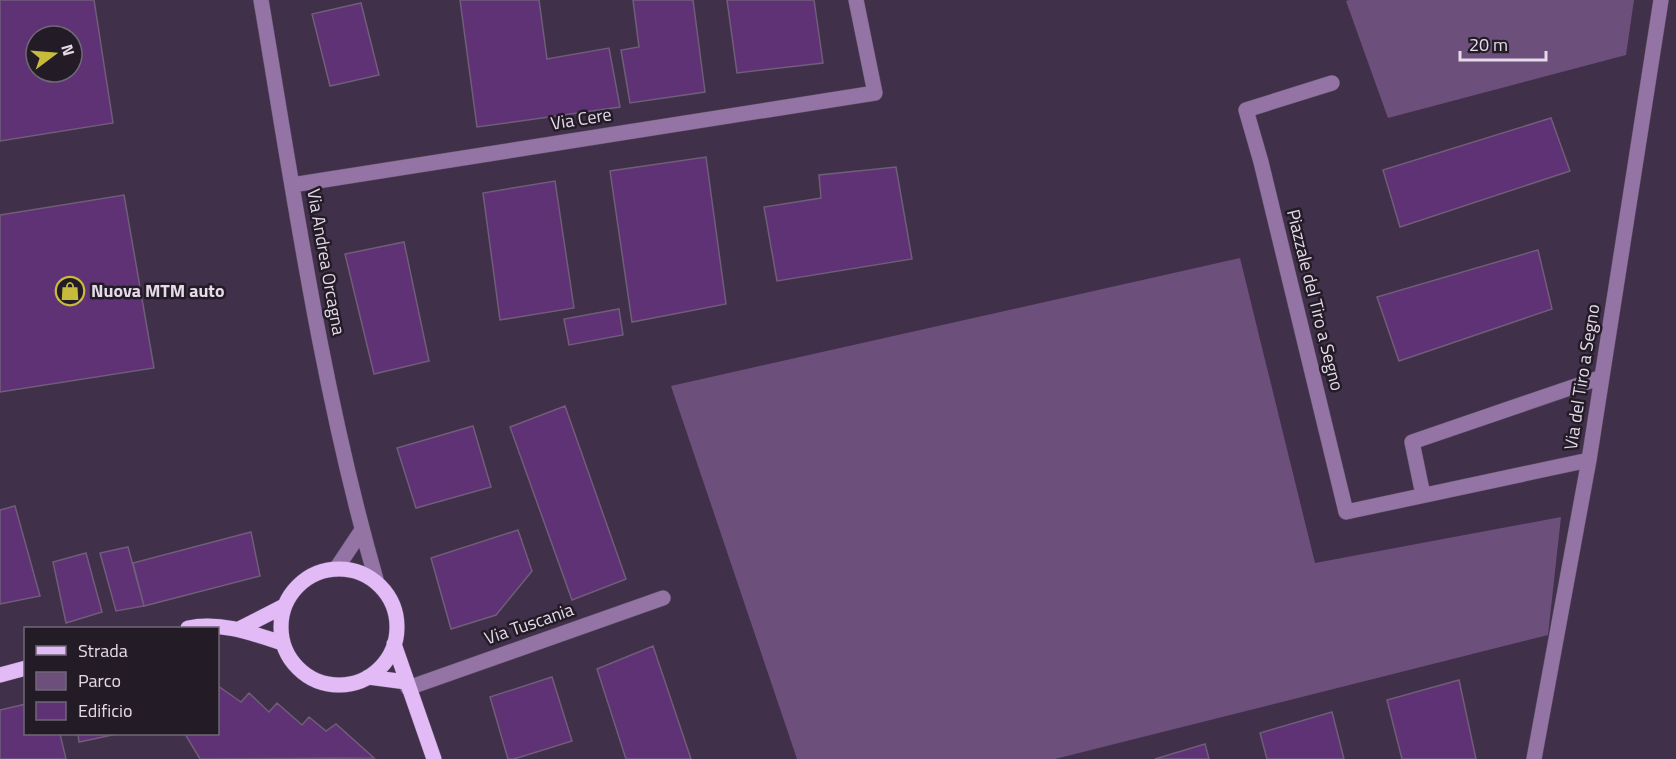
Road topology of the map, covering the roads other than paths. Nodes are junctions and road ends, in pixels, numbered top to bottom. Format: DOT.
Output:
graph roads {
  1 [pos="261,0"];
  2 [pos="856,0"];
  3 [pos="1661,0"];
  4 [pos="1332,83"];
  5 [pos="292,185"];
  6 [pos="1602,377"];
  7 [pos="1589,460"];
  8 [pos="1423,495"];
  9 [pos="362,530"];
  10 [pos="336,569"];
  11 [pos="377,583"];
  12 [pos="663,598"];
  13 [pos="284,606"];
  14 [pos="193,627"];
  15 [pos="212,627"];
  16 [pos="219,628"];
  17 [pos="239,629"];
  18 [pos="282,643"];
  19 [pos="394,644"];
  20 [pos="24,669"];
  21 [pos="0,675"];
  22 [pos="368,677"];
  23 [pos="407,685"];
  24 [pos="434,759"];
  25 [pos="1534,759"];
  1 -- 5 [label="street, Via Andrea Orcagna"];
  2 -- 5 [label="street, Via Cere"];
  3 -- 6 [label="street, Via del Tiro a Segno"];
  4 -- 8 [label="street, Piazzale del Tiro a Segno"];
  5 -- 9 [label="street, Via Andrea Orcagna"];
  6 -- 7 [label="street, Via del Tiro a Segno"];
  6 -- 8 [label="street"];
  7 -- 8 [label="street, Piazzale del Tiro a Segno"];
  7 -- 25 [label="street, Via del Tiro a Segno"];
  9 -- 10 [label="street"];
  9 -- 11 [label="street, Via Andrea Orcagna"];
  10 -- 11 [label="main road"];
  10 -- 13 [label="main road"];
  11 -- 19 [label="main road"];
  12 -- 23 [label="street, Via Tuscania"];
  13 -- 17 [label="main road"];
  13 -- 18 [label="main road"];
  14 -- 15 [label="main road"];
  16 -- 17 [label="main road"];
  17 -- 18 [label="main road"];
  18 -- 22 [label="main road"];
  19 -- 22 [label="main road"];
  19 -- 23 [label="main road"];
  20 -- 21 [label="main road"];
  22 -- 23 [label="main road"];
  23 -- 24 [label="main road"];
}
